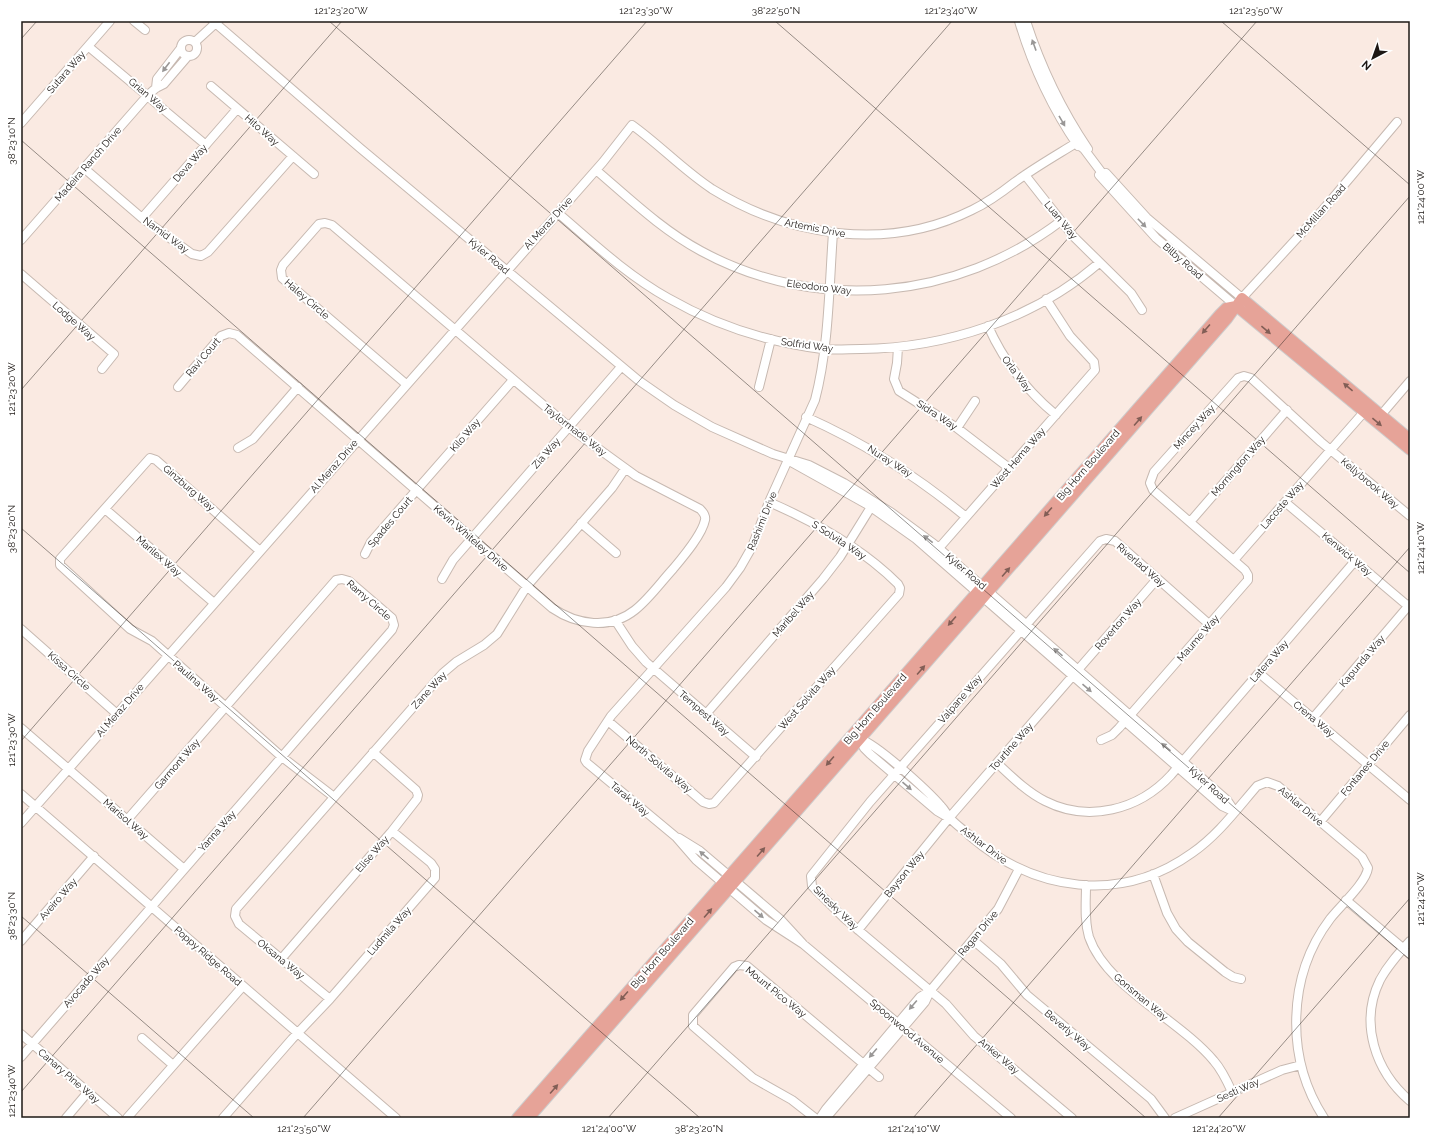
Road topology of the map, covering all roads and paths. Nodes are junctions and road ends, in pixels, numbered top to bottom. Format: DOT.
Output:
graph roads {
  1 [pos="110,21"];
  2 [pos="134,21"];
  3 [pos="1019,21"];
  4 [pos="1026,21"];
  5 [pos="216,22"];
  6 [pos="145,30"];
  7 [pos="195,42"];
  8 [pos="89,47"];
  9 [pos="181,48"];
  10 [pos="188,56"];
  11 [pos="211,86"];
  12 [pos="156,88"];
  13 [pos="148,95"];
  14 [pos="237,109"];
  15 [pos="1397,122"];
  16 [pos="21,123"];
  17 [pos="632,125"];
  18 [pos="1076,143"];
  19 [pos="206,145"];
  20 [pos="293,156"];
  21 [pos="85,168"];
  22 [pos="596,170"];
  23 [pos="314,174"];
  24 [pos="1025,175"];
  25 [pos="1109,177"];
  26 [pos="558,212"];
  27 [pos="142,218"];
  28 [pos="1061,221"];
  29 [pos="833,233"];
  30 [pos="21,240"];
  31 [pos="1099,263"];
  32 [pos="506,271"];
  33 [pos="21,274"];
  34 [pos="829,290"];
  35 [pos="1046,299"];
  36 [pos="1239,302"];
  37 [pos="1142,310"];
  38 [pos="988,326"];
  39 [pos="454,329"];
  40 [pos="232,333"];
  41 [pos="771,339"];
  42 [pos="898,347"];
  43 [pos="824,349"];
  44 [pos="621,367"];
  45 [pos="102,369"];
  46 [pos="513,380"];
  47 [pos="1410,381"];
  48 [pos="406,384"];
  49 [pos="178,387"];
  50 [pos="758,387"];
  51 [pos="298,388"];
  52 [pos="975,401"];
  53 [pos="1287,410"];
  54 [pos="1364,412"];
  55 [pos="1056,415"];
  56 [pos="1381,415"];
  57 [pos="806,417"];
  58 [pos="569,427"];
  59 [pos="957,428"];
  60 [pos="1410,439"];
  61 [pos="358,440"];
  62 [pos="238,448"];
  63 [pos="1331,450"];
  64 [pos="1410,450"];
  65 [pos="787,460"];
  66 [pos="1009,468"];
  67 [pos="625,469"];
  68 [pos="416,490"];
  69 [pos="769,502"];
  70 [pos="1285,502"];
  71 [pos="871,507"];
  72 [pos="105,509"];
  73 [pos="705,516"];
  74 [pos="1410,516"];
  75 [pos="966,517"];
  76 [pos="1190,522"];
  77 [pos="581,523"];
  78 [pos="472,539"];
  79 [pos="848,544"];
  80 [pos="939,548"];
  81 [pos="260,551"];
  82 [pos="616,553"];
  83 [pos="365,554"];
  84 [pos="1234,560"];
  85 [pos="1355,561"];
  86 [pos="60,565"];
  87 [pos="442,579"];
  88 [pos="1157,579"];
  89 [pos="527,586"];
  90 [pos="900,590"];
  91 [pos="984,592"];
  92 [pos="214,603"];
  93 [pos="1409,605"];
  94 [pos="615,620"];
  95 [pos="1210,625"];
  96 [pos="1024,627"];
  97 [pos="21,628"];
  98 [pos="168,656"];
  99 [pos="653,669"];
  100 [pos="1076,673"];
  101 [pos="1259,673"];
  102 [pos="226,707"];
  103 [pos="117,714"];
  104 [pos="706,714"];
  105 [pos="1410,715"];
  106 [pos="1128,718"];
  107 [pos="1313,718"];
  108 [pos="608,721"];
  109 [pos="21,728"];
  110 [pos="860,739"];
  111 [pos="1102,740"];
  112 [pos="373,752"];
  113 [pos="282,757"];
  114 [pos="756,757"];
  115 [pos="585,760"];
  116 [pos="997,763"];
  117 [pos="1180,764"];
  118 [pos="1368,765"];
  119 [pos="68,769"];
  120 [pos="897,772"];
  121 [pos="21,794"];
  122 [pos="334,797"];
  123 [pos="1410,800"];
  124 [pos="712,804"];
  125 [pos="35,807"];
  126 [pos="1235,812"];
  127 [pos="949,818"];
  128 [pos="127,820"];
  129 [pos="1320,822"];
  130 [pos="21,823"];
  131 [pos="392,831"];
  132 [pos="94,856"];
  133 [pos="184,869"];
  134 [pos="1019,869"];
  135 [pos="1153,874"];
  136 [pos="729,882"];
  137 [pos="1086,885"];
  138 [pos="1346,900"];
  139 [pos="152,906"];
  140 [pos="235,916"];
  141 [pos="858,930"];
  142 [pos="973,940"];
  143 [pos="1410,941"];
  144 [pos="21,942"];
  145 [pos="1407,951"];
  146 [pos="282,958"];
  147 [pos="1241,979"];
  148 [pos="242,986"];
  149 [pos="930,991"];
  150 [pos="330,999"];
  151 [pos="900,1025"];
  152 [pos="297,1033"];
  153 [pos="21,1034"];
  154 [pos="142,1038"];
  155 [pos="32,1044"];
  156 [pos="21,1057"];
  157 [pos="173,1065"];
  158 [pos="1301,1065"];
  159 [pos="866,1067"];
  160 [pos="879,1077"];
  161 [pos="88,1092"];
  162 [pos="1232,1092"];
  163 [pos="1410,1101"];
  164 [pos="66,1118"];
  165 [pos="118,1118"];
  166 [pos="126,1118"];
  167 [pos="223,1118"];
  168 [pos="396,1118"];
  169 [pos="517,1118"];
  170 [pos="529,1118"];
  171 [pos="815,1118"];
  172 [pos="820,1118"];
  173 [pos="826,1118"];
  174 [pos="1011,1118"];
  175 [pos="1072,1118"];
  176 [pos="1165,1118"];
  177 [pos="1175,1118"];
  178 [pos="1324,1118"];
  1 -- 8 [label="street, Sutara Way"];
  2 -- 6 [label="street"];
  3 -- 18 [label="street, Bilby Road, one-way"];
  25 -- 4 [label="street, Bilby Road, one-way"];
  5 -- 7 [label="street"];
  5 -- 32 [label="street, Kyler Road"];
  7 -- 9 [label="street"];
  7 -- 10 [label="street"];
  8 -- 13 [label="street, Grian Way"];
  8 -- 16 [label="street, Sutara Way"];
  9 -- 10 [label="street"];
  9 -- 12 [label="street, Madeira Ranch Drive, one-way"];
  10 -- 12 [label="street, Madeira Ranch Drive"];
  11 -- 14 [label="street, Hito Way"];
  12 -- 13 [label="street, Madeira Ranch Drive"];
  13 -- 19 [label="street, Grian Way"];
  13 -- 21 [label="street, Madeira Ranch Drive"];
  14 -- 19 [label="street, Deva Way"];
  14 -- 20 [label="street, Hito Way"];
  15 -- 36 [label="street, McMillan Road"];
  17 -- 22 [label="street, Al Meraz Drive"];
  17 -- 29 [label="street, Artemis Drive"];
  18 -- 24 [label="street, Artemis Drive"];
  18 -- 25 [label="street"];
  18 -- 36 [label="street, Bilby Road, one-way"];
  19 -- 27 [label="street, Deva Way"];
  20 -- 23 [label="street, Hito Way"];
  20 -- 27 [label="street, Namid Way"];
  21 -- 27 [label="street, Namid Way"];
  21 -- 30 [label="street, Madeira Ranch Drive"];
  22 -- 26 [label="street, Al Meraz Drive"];
  22 -- 34 [label="street, Eleodoro Way"];
  24 -- 28 [label="street, Luan Way"];
  24 -- 29 [label="street, Artemis Drive"];
  25 -- 36 [label="street, Bilby Road"];
  26 -- 32 [label="street, Al Meraz Drive"];
  26 -- 41 [label="street, Solfrid Way"];
  28 -- 31 [label="street, Luan Way"];
  28 -- 34 [label="street, Eleodoro Way"];
  29 -- 34 [label="street, Rashimi Drive"];
  31 -- 35 [label="street, Solfrid Way"];
  31 -- 37 [label="street, Luan Way"];
  32 -- 39 [label="street, Al Meraz Drive"];
  32 -- 44 [label="street, Kyler Road"];
  33 -- 45 [label="street, Lodge Way"];
  34 -- 43 [label="street, Rashimi Drive"];
  35 -- 38 [label="street, Solfrid Way"];
  35 -- 55 [label="street, West Hema Way"];
  36 -- 54 [label="main road, Bilby Road, one-way"];
  56 -- 36 [label="main road, Bilby Road, one-way"];
  36 -- 91 [label="main road, Big Horn Boulevard"];
  38 -- 42 [label="street, Solfrid Way"];
  38 -- 55 [label="street, Orla Way"];
  39 -- 46 [label="street, Taylormade Way"];
  39 -- 48 [label="street, Al Meraz Drive"];
  39 -- 48 [label="street, Haley Circle"];
  40 -- 49 [label="street, Ravi Court"];
  40 -- 51 [label="street, Kevin Whiteley Drive"];
  41 -- 43 [label="street, Solfrid Way"];
  41 -- 50 [label="street"];
  42 -- 43 [label="street, Solfrid Way"];
  42 -- 59 [label="street, Sidra Way"];
  43 -- 57 [label="street, Rashimi Drive"];
  44 -- 58 [label="street, Zia Way"];
  44 -- 65 [label="street, Kyler Road"];
  46 -- 58 [label="street, Taylormade Way"];
  46 -- 68 [label="street, Kilo Way"];
  47 -- 56 [label="street"];
  48 -- 61 [label="street, Al Meraz Drive"];
  51 -- 61 [label="street, Kevin Whiteley Drive"];
  51 -- 62 [label="street"];
  52 -- 59 [label="street"];
  53 -- 63 [label="street, Mincey Way"];
  53 -- 76 [label="street, Mornington Way"];
  53 -- 76 [label="street, Mincey Way"];
  54 -- 63 [label="street, Lacoste Way"];
  54 -- 64 [label="main road, Bilby Road, one-way"];
  55 -- 66 [label="street, West Hema Way"];
  56 -- 60 [label="main road, Bilby Road"];
  57 -- 65 [label="street, Rashimi Drive"];
  57 -- 75 [label="street, Nuray Way"];
  58 -- 67 [label="street, Taylormade Way"];
  58 -- 78 [label="street, Zia Way"];
  59 -- 66 [label="street, Sidra Way"];
  61 -- 68 [label="street, Kevin Whiteley Drive"];
  61 -- 81 [label="street, Al Meraz Drive"];
  63 -- 70 [label="street, Lacoste Way"];
  63 -- 74 [label="street, Kellybrook Way"];
  65 -- 69 [label="street, Rashimi Drive"];
  65 -- 71 [label="street, Kyler Road"];
  80 -- 65 [label="street, Kyler Road, one-way"];
  66 -- 75 [label="street, West Hema Way"];
  67 -- 73 [label="street, Taylormade Way"];
  67 -- 77 [label="street, Zane Way"];
  68 -- 78 [label="street, Kevin Whiteley Drive"];
  68 -- 83 [label="street, Spades Court"];
  69 -- 79 [label="street, S Solvita Way"];
  69 -- 99 [label="street, Rashimi Drive"];
  70 -- 84 [label="street, Lacoste Way"];
  70 -- 85 [label="street, Kenwick Way"];
  71 -- 79 [label="street, Maribel Way"];
  71 -- 91 [label="street, Kyler Road"];
  72 -- 81 [label="street, Ginzburg Way"];
  72 -- 86 [label="street, Ginzburg Way"];
  72 -- 92 [label="street, Marilex Way"];
  73 -- 94 [label="street, Kevin Whiteley Drive"];
  75 -- 80 [label="street, West Hema Way"];
  76 -- 84 [label="street, Mincey Way"];
  77 -- 82 [label="street"];
  77 -- 89 [label="street, Zane Way"];
  78 -- 87 [label="street, Zia Way"];
  78 -- 89 [label="street, Kevin Whiteley Drive"];
  79 -- 90 [label="street, S Solvita Way"];
  79 -- 104 [label="street, Maribel Way"];
  80 -- 91 [label="street, Kyler Road"];
  81 -- 92 [label="street, Al Meraz Drive"];
  84 -- 95 [label="street, Maume Way"];
  85 -- 93 [label="street, Kenwick Way"];
  85 -- 101 [label="street, Latera Way"];
  86 -- 98 [label="street, Paulina Way"];
  88 -- 95 [label="street, Riverlad Way"];
  88 -- 96 [label="street, Riverlad Way"];
  88 -- 100 [label="street, Roverton Way"];
  89 -- 94 [label="street, Kevin Whiteley Drive"];
  89 -- 112 [label="street, Zane Way"];
  90 -- 114 [label="street, West Solvita Way"];
  91 -- 96 [label="street, Kyler Road"];
  110 -- 91 [label="main road, Big Horn Boulevard, one-way"];
  91 -- 136 [label="main road, Big Horn Boulevard, one-way"];
  92 -- 98 [label="street, Al Meraz Drive"];
  93 -- 107 [label="street, Kapunda Way"];
  94 -- 99 [label="street, Tempest Way"];
  95 -- 106 [label="street, Maume Way"];
  96 -- 100 [label="street, Kyler Road"];
  96 -- 120 [label="street, Valpane Way"];
  97 -- 103 [label="street, Kissa Circle"];
  98 -- 102 [label="street, Paulina Way"];
  98 -- 103 [label="street, Al Meraz Drive"];
  99 -- 104 [label="street, Tempest Way"];
  99 -- 108 [label="street, Rashimi Drive"];
  100 -- 106 [label="street, Kyler Road"];
  100 -- 116 [label="street, Tourtine Way"];
  101 -- 107 [label="street, Crena Way"];
  101 -- 117 [label="street, Latera Way"];
  102 -- 113 [label="street, Paulina Way"];
  102 -- 113 [label="street, Ramy Circle"];
  102 -- 128 [label="street, Garmont Way"];
  103 -- 119 [label="street, Al Meraz Drive"];
  104 -- 114 [label="street, Tempest Way"];
  105 -- 118 [label="street, Fontanes Drive"];
  106 -- 111 [label="street, Maume Way"];
  106 -- 117 [label="street, Kyler Road"];
  107 -- 118 [label="street, Crena Way"];
  108 -- 115 [label="street, Rashimi Drive"];
  108 -- 124 [label="street, North Solvita Way"];
  109 -- 119 [label="street"];
  110 -- 120 [label="street, Ashlar Drive"];
  136 -- 110 [label="main road, Big Horn Boulevard, one-way"];
  112 -- 122 [label="street, Zane Way"];
  112 -- 131 [label="street, Elise Way"];
  113 -- 122 [label="street, Paulina Way"];
  113 -- 133 [label="street, Yanna Way"];
  114 -- 124 [label="street, West Solvita Way"];
  115 -- 136 [label="street, Tarak Way"];
  116 -- 117 [label="street, Latera Way"];
  116 -- 127 [label="street, Tourtine Way"];
  117 -- 126 [label="street, Kyler Road"];
  118 -- 123 [label="street, Crena Way"];
  118 -- 129 [label="street, Fontanes Drive"];
  119 -- 125 [label="street, Al Meraz Drive"];
  119 -- 128 [label="street, Marisol Way"];
  120 -- 127 [label="street, Ashlar Drive"];
  120 -- 141 [label="street, Sinesky Way"];
  121 -- 125 [label="street, Poppy Ridge Road"];
  122 -- 140 [label="street, Zane Way"];
  125 -- 130 [label="street, Al Meraz Drive"];
  125 -- 132 [label="street, Poppy Ridge Road"];
  126 -- 129 [label="street, Ashlar Drive"];
  126 -- 135 [label="street, Ashlar Drive"];
  127 -- 134 [label="street, Ashlar Drive"];
  127 -- 141 [label="street, Bayson Way"];
  128 -- 133 [label="street, Marisol Way"];
  129 -- 138 [label="street, Ashlar Drive"];
  131 -- 146 [label="street, Elise Way"];
  131 -- 150 [label="street, Ludmila Way"];
  132 -- 139 [label="street, Poppy Ridge Road"];
  132 -- 144 [label="street, Aveiro Way"];
  133 -- 139 [label="street, Yanna Way"];
  134 -- 137 [label="street, Ashlar Drive"];
  134 -- 142 [label="street, Ragan Drive"];
  135 -- 137 [label="street, Ashlar Drive"];
  135 -- 147 [label="street"];
  136 -- 151 [label="street, Spoonwood Avenue"];
  136 -- 169 [label="main road, Big Horn Boulevard, one-way"];
  170 -- 136 [label="main road, Big Horn Boulevard, one-way"];
  137 -- 162 [label="street, Gonsman Way"];
  138 -- 145 [label="street"];
  138 -- 158 [label="street, Ashlar Drive"];
  139 -- 148 [label="street, Poppy Ridge Road"];
  139 -- 155 [label="street, Avocado Way"];
  140 -- 146 [label="street, Oksana Way"];
  141 -- 149 [label="street, Sinesky Way"];
  142 -- 149 [label="street, Ragan Drive"];
  142 -- 176 [label="street, Beverly Way"];
  143 -- 145 [label="street"];
  145 -- 163 [label="street"];
  146 -- 150 [label="street, Oksana Way"];
  148 -- 152 [label="street, Poppy Ridge Road"];
  148 -- 157 [label="street"];
  149 -- 151 [label="street, Ragan Drive"];
  149 -- 175 [label="street, Anker Way"];
  150 -- 152 [label="street, Ludmila Way"];
  151 -- 159 [label="street"];
  151 -- 174 [label="street, Spoonwood Avenue"];
  152 -- 167 [label="street, Ludmila Way"];
  152 -- 168 [label="street, Poppy Ridge Road"];
  153 -- 155 [label="street, Canary Pine Way"];
  154 -- 157 [label="street"];
  155 -- 156 [label="street, Avocado Way"];
  155 -- 161 [label="street, Canary Pine Way"];
  157 -- 166 [label="street"];
  158 -- 162 [label="street, Sesti Way"];
  158 -- 178 [label="street, Ashlar Drive"];
  159 -- 160 [label="street, Mount Pico Way"];
  159 -- 171 [label="street, Mount Pico Way"];
  159 -- 172 [label="street"];
  159 -- 173 [label="street"];
  161 -- 164 [label="street"];
  161 -- 165 [label="street, Canary Pine Way"];
  162 -- 177 [label="street, Sesti Way"];
}
